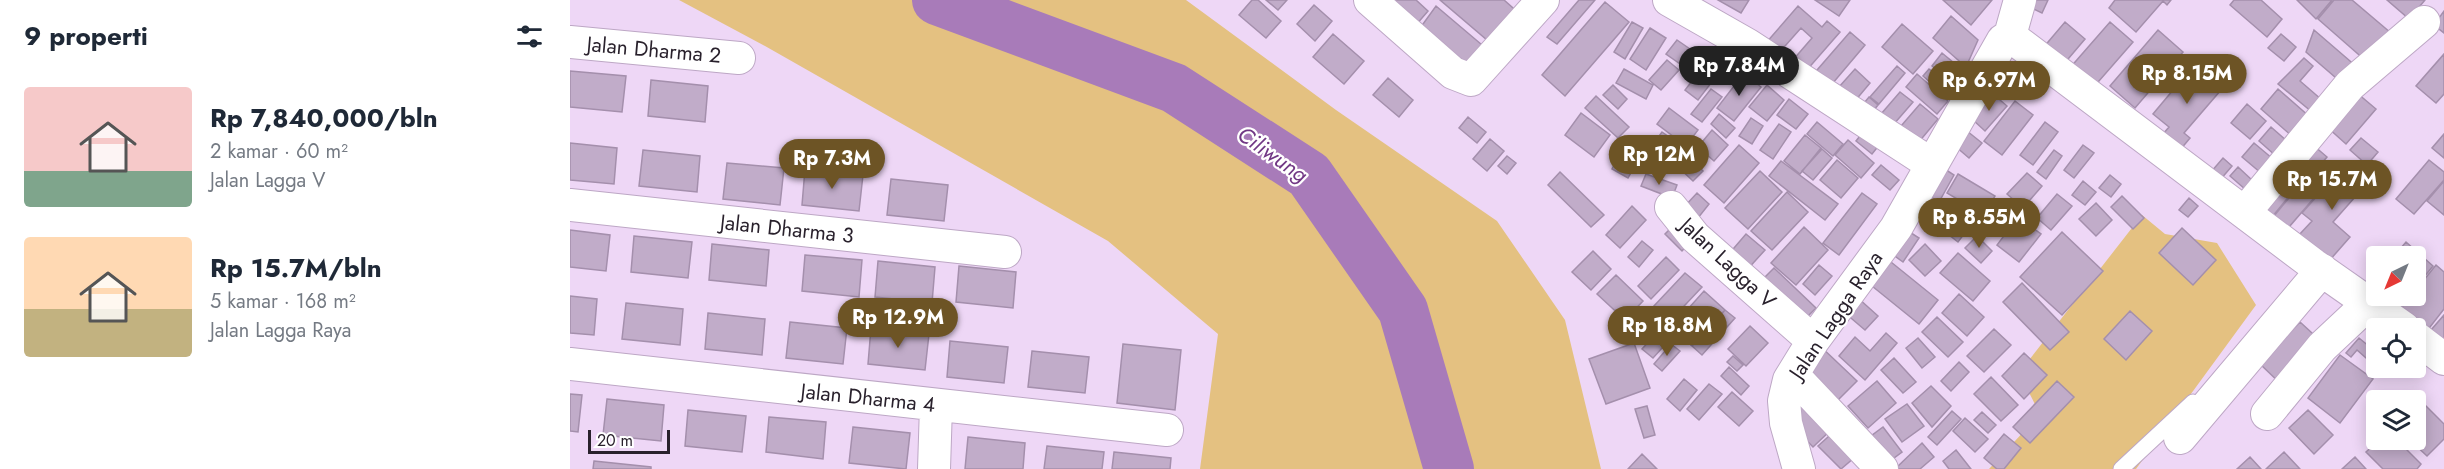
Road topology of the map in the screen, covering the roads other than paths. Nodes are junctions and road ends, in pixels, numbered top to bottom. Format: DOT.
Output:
graph roads {
  1 [pos="1370,0"];
  2 [pos="1543,0"];
  3 [pos="1669,0"];
  4 [pos="2020,0"];
  5 [pos="2424,22"];
  6 [pos="2009,39"];
  7 [pos="570,42"];
  8 [pos="738,58"];
  9 [pos="1931,164"];
  10 [pos="570,205"];
  11 [pos="1671,207"];
  12 [pos="2245,212"];
  13 [pos="1005,252"];
  14 [pos="2318,268"];
  15 [pos="2366,299"];
  16 [pos="2366,306"];
  17 [pos="2375,306"];
  18 [pos="2391,318"];
  19 [pos="1813,341"];
  20 [pos="2426,345"];
  21 [pos="2444,359"];
  22 [pos="570,364"];
  23 [pos="1793,375"];
  24 [pos="936,406"];
  25 [pos="2267,414"];
  26 [pos="1167,429"];
  27 [pos="2180,438"];
  28 [pos="934,469"];
  29 [pos="1799,469"];
  30 [pos="1882,469"];
  31 [pos="2121,469"];
  1 -- 2 [label="street"];
  3 -- 9 [label="street"];
  4 -- 6 [label="street"];
  5 -- 12 [label="street"];
  6 -- 9 [label="street, Jalan Lagga Raya"];
  6 -- 12 [label="street"];
  7 -- 8 [label="street, Jalan Dharma 2"];
  9 -- 19 [label="street, Jalan Lagga Raya"];
  10 -- 13 [label="street, Jalan Dharma 3"];
  11 -- 19 [label="street, Jalan Lagga V"];
  12 -- 14 [label="street"];
  14 -- 15 [label="street"];
  14 -- 27 [label="street"];
  14 -- 31 [label="lane"];
  16 -- 25 [label="street"];
  17 -- 18 [label="street"];
  19 -- 23 [label="street, Jalan Lagga Raya"];
  20 -- 21 [label="street"];
  22 -- 24 [label="street, Jalan Dharma 4"];
  23 -- 29 [label="street, Jalan Lagga Raya"];
  23 -- 30 [label="street"];
  24 -- 26 [label="street, Jalan Dharma 4"];
  24 -- 28 [label="street"];
}
